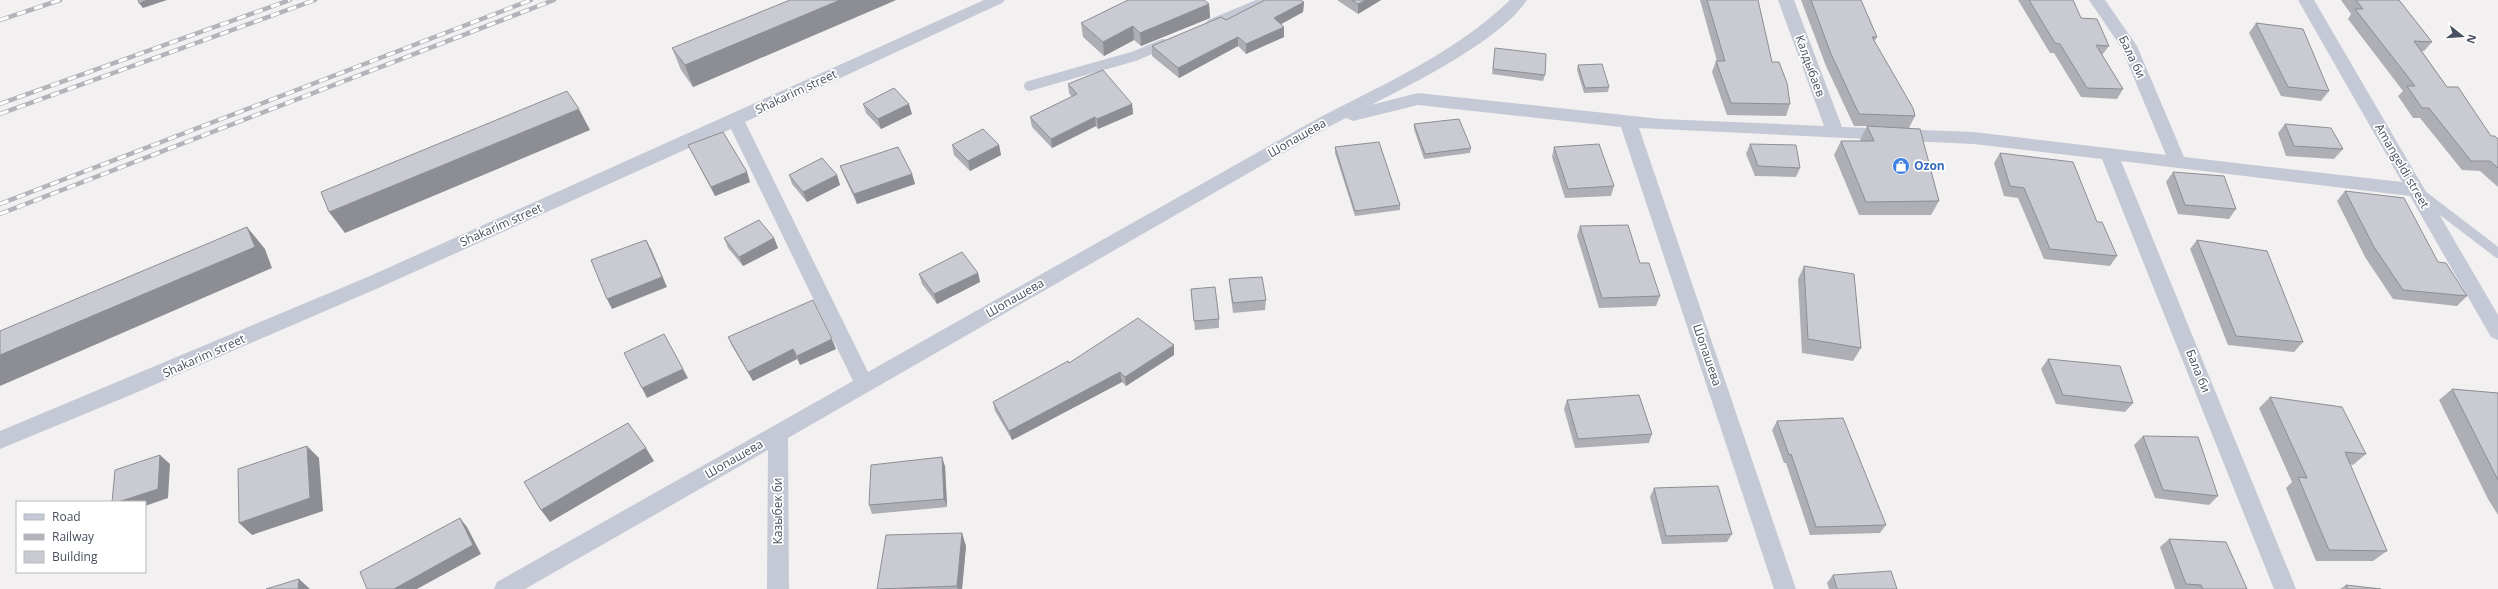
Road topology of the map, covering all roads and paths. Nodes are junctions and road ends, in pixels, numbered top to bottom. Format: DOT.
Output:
graph roads {
  1 [pos="997,0"];
  2 [pos="1269,0"];
  3 [pos="1519,0"];
  4 [pos="1786,0"];
  5 [pos="2097,0"];
  6 [pos="2306,0"];
  7 [pos="1205,27"];
  8 [pos="1170,41"];
  9 [pos="1029,86"];
  10 [pos="734,120"];
  11 [pos="1326,121"];
  12 [pos="1628,122"];
  13 [pos="1835,132"];
  14 [pos="2108,154"];
  15 [pos="2178,162"];
  16 [pos="2415,190"];
  17 [pos="2498,254"];
  18 [pos="2498,332"];
  19 [pos="864,384"];
  20 [pos="778,433"];
  21 [pos="0,440"];
  22 [pos="505,589"];
  23 [pos="778,589"];
  24 [pos="1785,589"];
  25 [pos="2285,589"];
  1 -- 10 [label="street, Shakarim street"];
  2 -- 7 [label="lane"];
  3 -- 11 [label="street, Шопашева"];
  4 -- 13 [label="street, Калдыбаев"];
  5 -- 15 [label="street, Бала би"];
  6 -- 16 [label="street, Amangeldi street"];
  8 -- 9 [label="lane"];
  10 -- 19 [label="street"];
  10 -- 21 [label="street, Shakarim street"];
  11 -- 12 [label="street"];
  11 -- 19 [label="street, Шопашева"];
  12 -- 13 [label="street"];
  12 -- 24 [label="street, Шопашева"];
  13 -- 14 [label="street"];
  14 -- 15 [label="street"];
  14 -- 25 [label="street, Бала би"];
  15 -- 16 [label="street"];
  16 -- 17 [label="lane"];
  16 -- 18 [label="street, Amangeldi street"];
  19 -- 20 [label="street, Шопашева"];
  20 -- 22 [label="street, Шопашева"];
  20 -- 23 [label="street, Казыбек би"];
}
